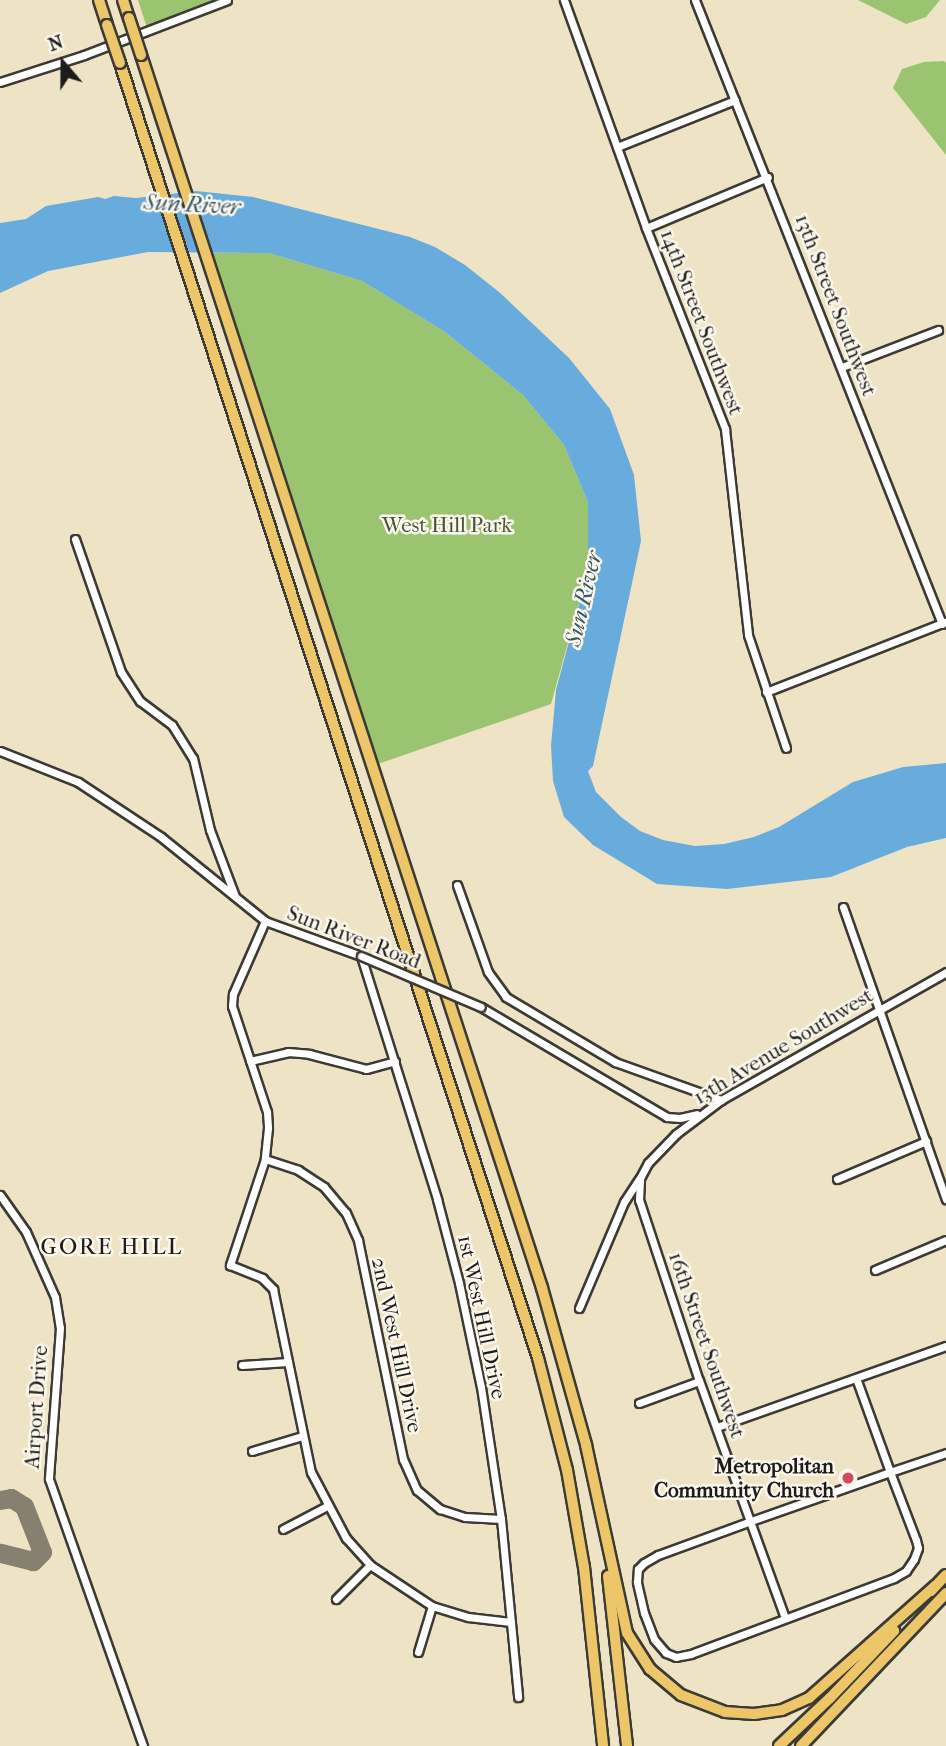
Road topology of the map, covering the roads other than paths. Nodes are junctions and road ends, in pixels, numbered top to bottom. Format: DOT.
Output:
graph roads {
  1 [pos="99,0"];
  2 [pos="123,0"];
  3 [pos="227,0"];
  4 [pos="564,0"];
  5 [pos="695,0"];
  6 [pos="212,3"];
  7 [pos="0,82"];
  8 [pos="735,100"];
  9 [pos="617,147"];
  10 [pos="768,177"];
  11 [pos="646,228"];
  12 [pos="938,330"];
  13 [pos="842,367"];
  14 [pos="75,539"];
  15 [pos="944,623"];
  16 [pos="766,692"];
  17 [pos="786,748"];
  18 [pos="0,751"];
  19 [pos="457,885"];
  20 [pos="235,897"];
  21 [pos="843,908"];
  22 [pos="265,921"];
  23 [pos="361,956"];
  24 [pos="946,972"];
  25 [pos="878,1009"];
  26 [pos="250,1061"];
  27 [pos="395,1061"];
  28 [pos="721,1100"];
  29 [pos="710,1107"];
  30 [pos="926,1141"];
  31 [pos="265,1159"];
  32 [pos="640,1178"];
  33 [pos="837,1179"];
  34 [pos="0,1195"];
  35 [pos="946,1199"];
  36 [pos="946,1240"];
  37 [pos="875,1270"];
  38 [pos="579,1308"];
  39 [pos="946,1346"];
  40 [pos="288,1362"];
  41 [pos="242,1365"];
  42 [pos="856,1378"];
  43 [pos="699,1381"];
  44 [pos="639,1403"];
  45 [pos="717,1427"];
  46 [pos="302,1436"];
  47 [pos="586,1445"];
  48 [pos="252,1451"];
  49 [pos="946,1453"];
  50 [pos="890,1472"];
  51 [pos="327,1506"];
  52 [pos="501,1519"];
  53 [pos="751,1521"];
  54 [pos="283,1529"];
  55 [pos="370,1565"];
  56 [pos="946,1575"];
  57 [pos="935,1586"];
  58 [pos="946,1595"];
  59 [pos="336,1599"];
  60 [pos="432,1606"];
  61 [pos="785,1618"];
  62 [pos="511,1622"];
  63 [pos="418,1652"];
  64 [pos="517,1696"];
  65 [pos="843,1706"];
  66 [pos="143,1746"];
  67 [pos="603,1746"];
  68 [pos="627,1746"];
  69 [pos="779,1746"];
  70 [pos="802,1746"];
  71 [pos="811,1746"];
  1 -- 67 [label="highway, bridge"];
  2 -- 47 [label="highway, bridge"];
  3 -- 6 [label="street"];
  4 -- 9 [label="street, 14th Street Southwest"];
  5 -- 8 [label="street, 13th Street Southwest"];
  6 -- 7 [label="street"];
  8 -- 9 [label="street"];
  8 -- 10 [label="street, 13th Street Southwest"];
  9 -- 11 [label="street, 14th Street Southwest"];
  10 -- 11 [label="street"];
  10 -- 13 [label="street, 13th Street Southwest"];
  11 -- 16 [label="street, 14th Street Southwest"];
  12 -- 13 [label="street"];
  13 -- 15 [label="street, 13th Street Southwest"];
  14 -- 20 [label="street"];
  15 -- 16 [label="street"];
  16 -- 17 [label="street, 14th Street Southwest"];
  18 -- 20 [label="street, Sun River Road"];
  19 -- 28 [label="street"];
  20 -- 22 [label="street, Sun River Road"];
  21 -- 25 [label="street"];
  22 -- 23 [label="street, Sun River Road"];
  22 -- 26 [label="street"];
  23 -- 27 [label="street, 1st West Hill Drive"];
  23 -- 29 [label="street, Sun River Road, bridge"];
  24 -- 25 [label="street, 13th Avenue Southwest"];
  25 -- 28 [label="street, 13th Avenue Southwest"];
  25 -- 30 [label="street"];
  26 -- 27 [label="street"];
  26 -- 31 [label="street"];
  27 -- 52 [label="street, 1st West Hill Drive"];
  28 -- 29 [label="street, 13th Avenue Southwest"];
  29 -- 32 [label="street, 13th Avenue Southwest"];
  30 -- 33 [label="street"];
  30 -- 35 [label="street"];
  31 -- 40 [label="street"];
  31 -- 52 [label="street, 2nd West Hill Drive"];
  32 -- 38 [label="street"];
  32 -- 43 [label="street, 16th Street Southwest"];
  34 -- 66 [label="street, Airport Drive"];
  36 -- 37 [label="street"];
  39 -- 42 [label="street"];
  40 -- 41 [label="street"];
  40 -- 46 [label="street"];
  42 -- 45 [label="street"];
  42 -- 50 [label="street"];
  43 -- 44 [label="street"];
  43 -- 45 [label="street, 16th Street Southwest"];
  45 -- 53 [label="street, 16th Street Southwest"];
  46 -- 48 [label="street"];
  46 -- 51 [label="street"];
  47 -- 57 [label="highway"];
  47 -- 68 [label="highway"];
  49 -- 50 [label="street"];
  50 -- 53 [label="street"];
  50 -- 61 [label="street"];
  51 -- 54 [label="street"];
  51 -- 55 [label="street"];
  52 -- 62 [label="street, 1st West Hill Drive"];
  53 -- 61 [label="street, 16th Street Southwest"];
  53 -- 61 [label="street"];
  55 -- 59 [label="street"];
  55 -- 60 [label="street"];
  56 -- 57 [label="highway"];
  57 -- 69 [label="highway"];
  58 -- 65 [label="highway"];
  60 -- 62 [label="street"];
  60 -- 63 [label="street"];
  62 -- 64 [label="street, 1st West Hill Drive"];
  65 -- 70 [label="highway"];
  65 -- 71 [label="highway"];
}
